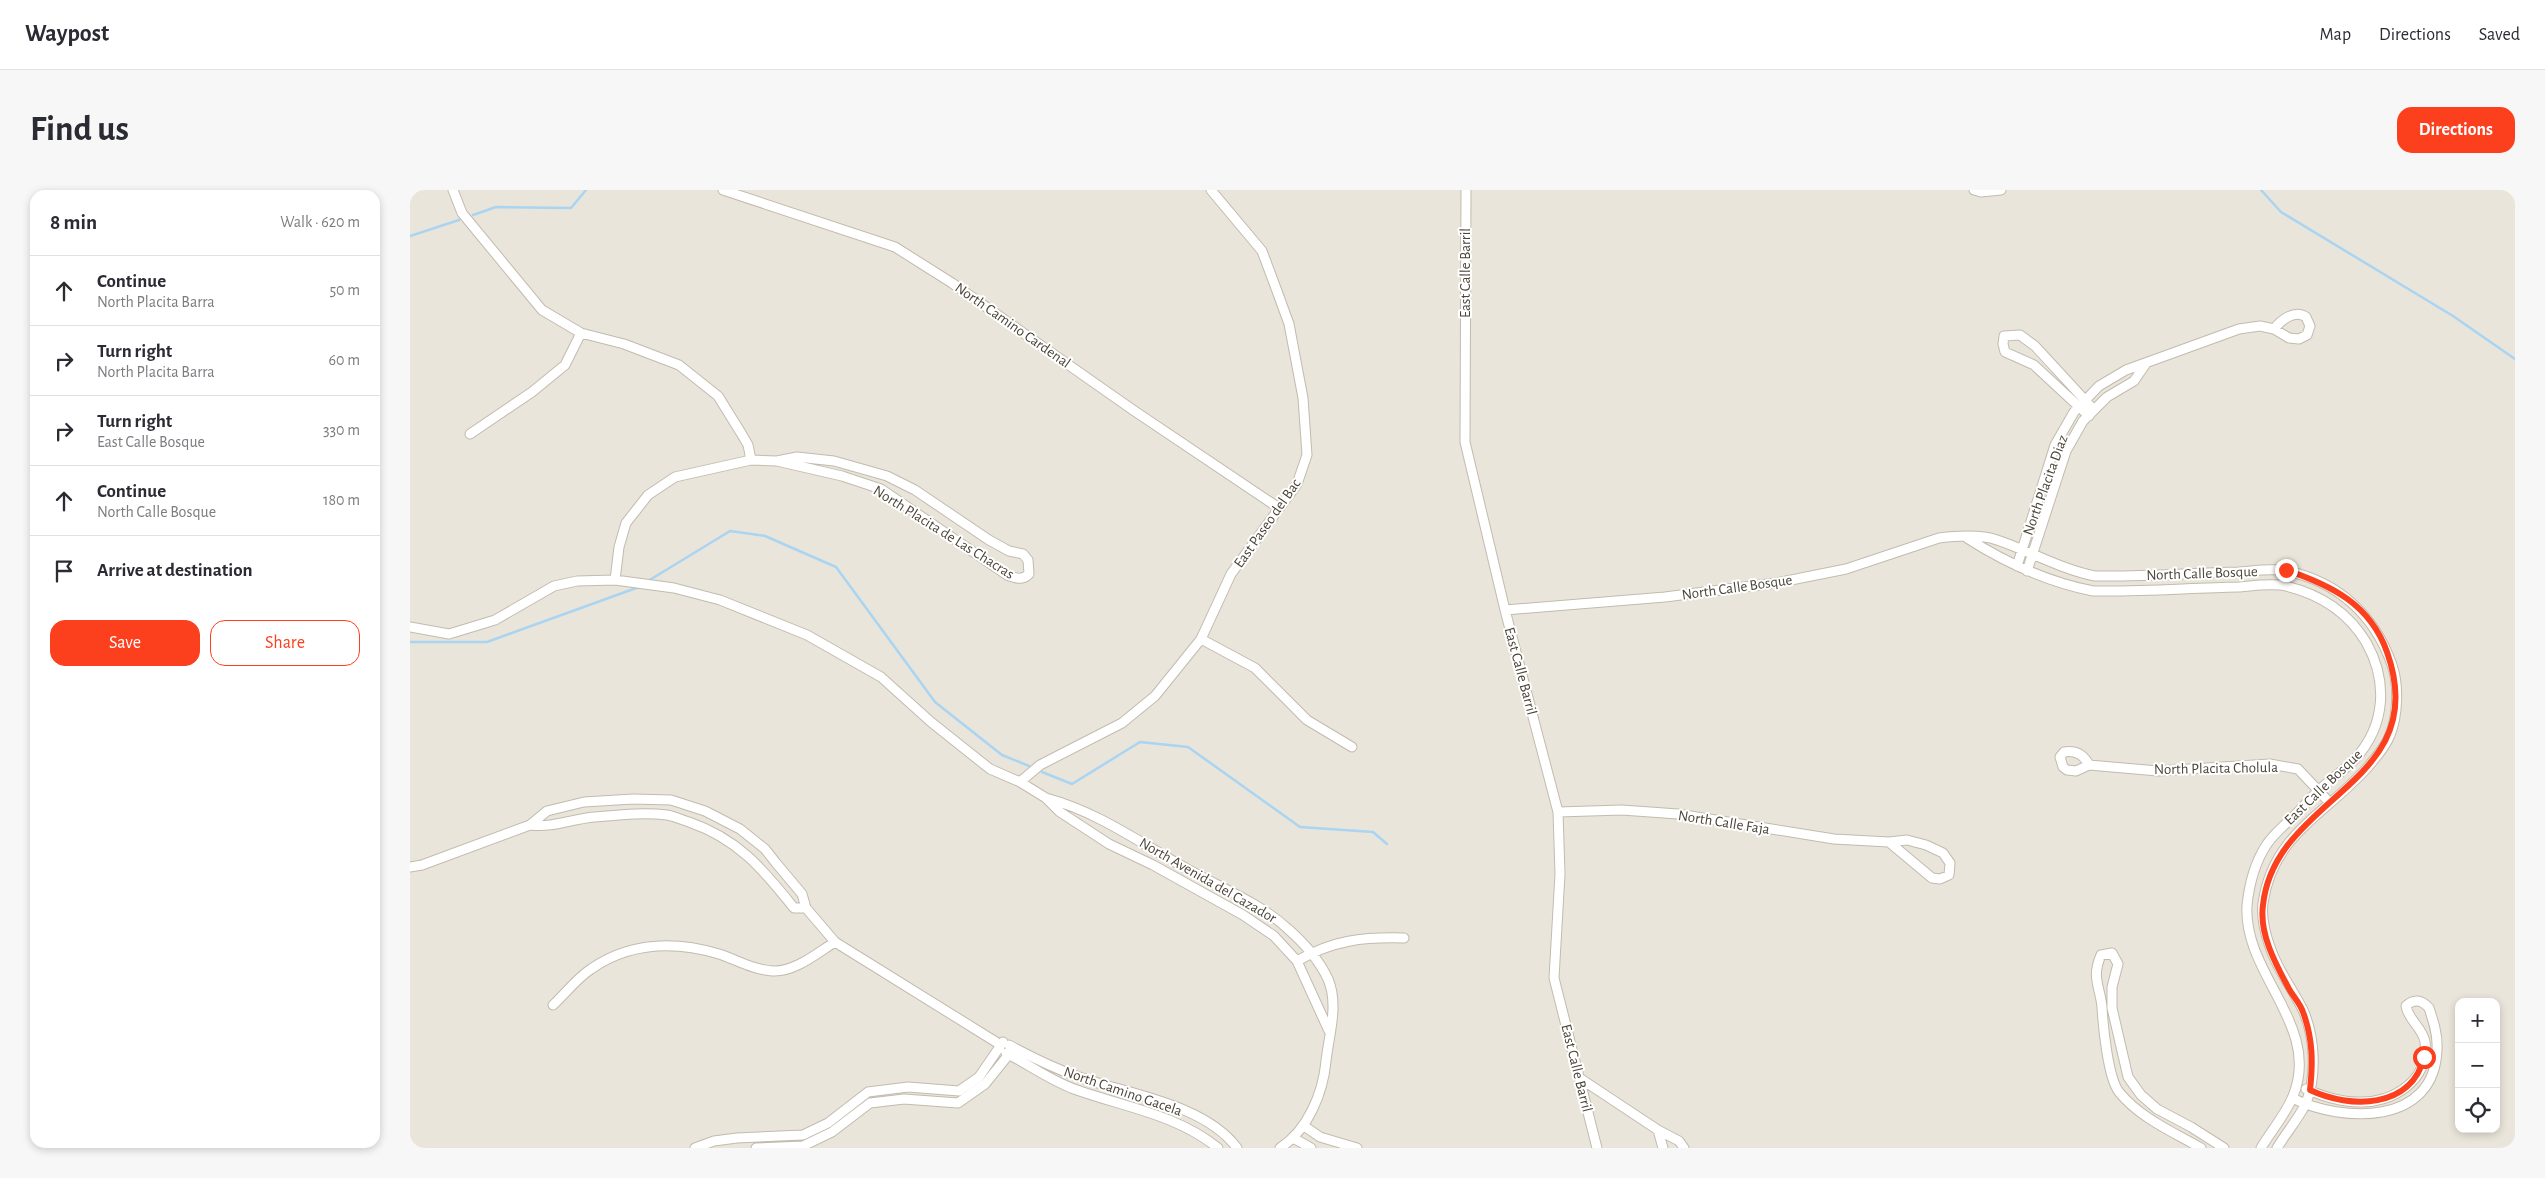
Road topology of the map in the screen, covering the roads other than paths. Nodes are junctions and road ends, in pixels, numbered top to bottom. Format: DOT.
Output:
graph roads {
  1 [pos="453,190"];
  2 [pos="723,190"];
  3 [pos="1211,190"];
  4 [pos="1466,190"];
  5 [pos="1974,190"];
  6 [pos="2001,190"];
  7 [pos="2274,329"];
  8 [pos="582,333"];
  9 [pos="2145,365"];
  10 [pos="2082,404"];
  11 [pos="2091,413"];
  12 [pos="470,434"];
  13 [pos="751,460"];
  14 [pos="777,461"];
  15 [pos="1279,508"];
  16 [pos="1965,537"];
  17 [pos="2021,550"];
  18 [pos="2033,555"];
  19 [pos="2016,566"];
  20 [pos="2027,570"];
  21 [pos="614,580"];
  22 [pos="1505,610"];
  23 [pos="410,627"];
  24 [pos="1201,639"];
  25 [pos="2376,729"];
  26 [pos="2390,736"];
  27 [pos="1352,747"];
  28 [pos="2089,765"];
  29 [pos="1020,782"];
  30 [pos="2318,791"];
  31 [pos="1046,798"];
  32 [pos="2329,802"];
  33 [pos="1558,812"];
  34 [pos="530,825"];
  35 [pos="1889,842"];
  36 [pos="410,867"];
  37 [pos="2249,895"];
  38 [pos="2264,898"];
  39 [pos="806,908"];
  40 [pos="1404,938"];
  41 [pos="835,942"];
  42 [pos="1311,952"];
  43 [pos="1297,961"];
  44 [pos="553,1005"];
  45 [pos="2305,1017"];
  46 [pos="2291,1022"];
  47 [pos="1330,1031"];
  48 [pos="999,1044"];
  49 [pos="1012,1051"];
  50 [pos="1580,1080"];
  51 [pos="2297,1085"];
  52 [pos="2310,1090"];
  53 [pos="1135,1094"];
  54 [pos="2292,1098"];
  55 [pos="2305,1104"];
  56 [pos="1126,1105"];
  57 [pos="1304,1126"];
  58 [pos="1658,1130"];
  59 [pos="1295,1139"];
  60 [pos="695,1148"];
  61 [pos="756,1148"];
  62 [pos="1218,1148"];
  63 [pos="1237,1148"];
  64 [pos="1280,1148"];
  65 [pos="1311,1148"];
  66 [pos="1357,1148"];
  67 [pos="1597,1148"];
  68 [pos="1664,1148"];
  69 [pos="1684,1148"];
  70 [pos="2201,1148"];
  71 [pos="2224,1148"];
  72 [pos="2261,1148"];
  73 [pos="2277,1148"];
  1 -- 8 [label="street"];
  2 -- 15 [label="street, North Camino Cardenal"];
  3 -- 15 [label="street, East Paseo del Bac"];
  4 -- 22 [label="street, East Calle Barril"];
  5 -- 6 [label="street"];
  7 -- 9 [label="street, North Placita Diaz"];
  8 -- 12 [label="street"];
  8 -- 13 [label="street"];
  9 -- 10 [label="street, North Placita Diaz"];
  9 -- 11 [label="street, North Placita Diaz"];
  10 -- 10 [label="street"];
  10 -- 11 [label="street"];
  10 -- 17 [label="street, North Placita Diaz"];
  11 -- 18 [label="street, North Placita Diaz"];
  13 -- 14 [label="street, North Placita de Las Chacras"];
  13 -- 21 [label="street, North Placita de Las Chacras"];
  14 -- 14 [label="street, North Placita de Las Chacras"];
  15 -- 24 [label="street, East Paseo del Bac"];
  16 -- 17 [label="street, North Calle Bosque"];
  16 -- 19 [label="street, North Calle Bosque"];
  16 -- 22 [label="street, North Calle Bosque"];
  17 -- 18 [label="street, North Calle Bosque"];
  17 -- 19 [label="street, North Placita Diaz"];
  18 -- 20 [label="street, North Placita Diaz"];
  18 -- 26 [label="street, North Calle Bosque"];
  19 -- 20 [label="street, North Calle Bosque"];
  20 -- 25 [label="street, North Calle Bosque"];
  21 -- 23 [label="street, North Avenida del Cazador"];
  21 -- 29 [label="street, North Avenida del Cazador"];
  22 -- 33 [label="street, East Calle Barril"];
  24 -- 27 [label="street"];
  24 -- 29 [label="street, East Paseo del Bac"];
  25 -- 30 [label="street, East Calle Bosque"];
  26 -- 32 [label="street, East Calle Bosque"];
  28 -- 30 [label="street, North Placita Cholula"];
  29 -- 31 [label="street, North Avenida del Cazador"];
  30 -- 32 [label="street, North Placita Cholula"];
  30 -- 37 [label="street, East Calle Bosque"];
  31 -- 42 [label="street, North Avenida del Cazador"];
  31 -- 43 [label="street, North Avenida del Cazador"];
  32 -- 38 [label="street, East Calle Bosque"];
  33 -- 35 [label="street, North Calle Faja"];
  33 -- 50 [label="street, East Calle Barril"];
  34 -- 36 [label="street, North Camino Gacela"];
  34 -- 39 [label="street, North Camino Gacela"];
  34 -- 39 [label="street, North Camino Gacela"];
  35 -- 35 [label="street, North Calle Faja"];
  37 -- 38 [label="street"];
  37 -- 46 [label="street, East Calle Bosque"];
  38 -- 45 [label="street, East Calle Bosque"];
  39 -- 41 [label="street, North Camino Gacela"];
  40 -- 42 [label="street"];
  41 -- 44 [label="street"];
  41 -- 48 [label="street, North Camino Gacela"];
  42 -- 43 [label="street"];
  42 -- 47 [label="street, North Avenida del Cazador"];
  43 -- 47 [label="street, North Avenida del Cazador"];
  45 -- 46 [label="street"];
  45 -- 52 [label="street, East Calle Bosque"];
  46 -- 51 [label="street, East Calle Bosque"];
  47 -- 57 [label="street, North Avenida del Cazador"];
  48 -- 49 [label="street, North Camino Gacela"];
  48 -- 60 [label="street"];
  49 -- 53 [label="street, North Camino Gacela"];
  49 -- 56 [label="street, North Camino Gacela"];
  49 -- 61 [label="street"];
  50 -- 58 [label="street"];
  50 -- 67 [label="street, East Calle Barril"];
  51 -- 52 [label="street"];
  51 -- 54 [label="street, East Calle Bosque"];
  52 -- 55 [label="street, East Calle Bosque"];
  52 -- 55 [label="street"];
  53 -- 56 [label="street"];
  53 -- 63 [label="street, North Camino Gacela"];
  54 -- 55 [label="street"];
  54 -- 72 [label="street, East Calle Bosque"];
  55 -- 73 [label="street, East Calle Bosque"];
  56 -- 62 [label="street, North Camino Gacela"];
  57 -- 59 [label="street, North Avenida del Cazador"];
  57 -- 66 [label="street"];
  58 -- 68 [label="street"];
  58 -- 69 [label="street"];
  59 -- 64 [label="street, North Avenida del Cazador"];
  59 -- 65 [label="street"];
  70 -- 71 [label="street"];
}
